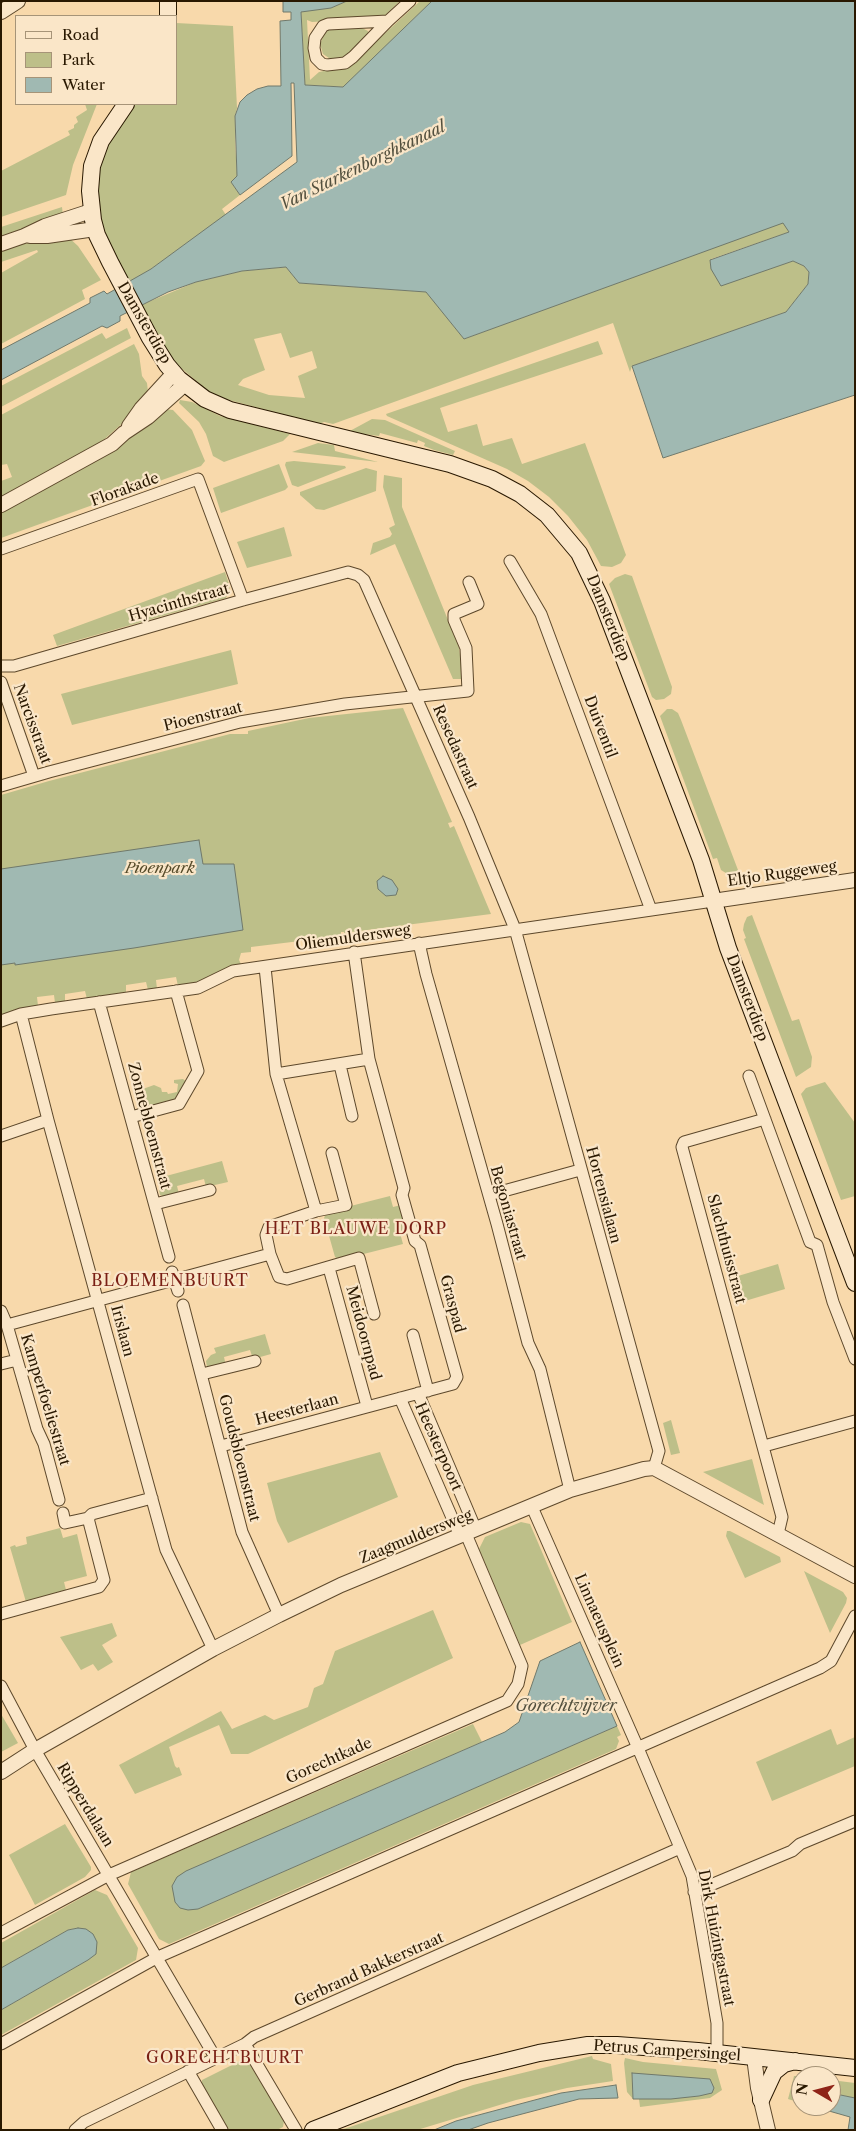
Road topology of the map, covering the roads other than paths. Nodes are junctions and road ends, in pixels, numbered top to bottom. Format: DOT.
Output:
graph roads {
  1 [pos="18,1"];
  2 [pos="168,1"];
  3 [pos="410,1"];
  4 [pos="1,12"];
  5 [pos="168,15"];
  6 [pos="388,21"];
  7 [pos="125,105"];
  8 [pos="91,211"];
  9 [pos="95,229"];
  10 [pos="24,236"];
  11 [pos="1,244"];
  12 [pos="179,379"];
  13 [pos="1,505"];
  14 [pos="1,550"];
  15 [pos="510,561"];
  16 [pos="364,580"];
  17 [pos="469,582"];
  18 [pos="243,600"];
  19 [pos="1,666"];
  20 [pos="1,682"];
  21 [pos="416,697"];
  22 [pos="34,776"];
  23 [pos="1,786"];
  24 [pos="855,880"];
  25 [pos="713,901"];
  26 [pos="651,910"];
  27 [pos="515,929"];
  28 [pos="419,943"];
  29 [pos="354,952"];
  30 [pos="265,967"];
  31 [pos="176,991"];
  32 [pos="99,1002"];
  33 [pos="21,1014"];
  34 [pos="1,1021"];
  35 [pos="369,1060"];
  36 [pos="340,1065"];
  37 [pos="276,1074"];
  38 [pos="749,1076"];
  39 [pos="352,1116"];
  40 [pos="131,1117"];
  41 [pos="765,1119"];
  42 [pos="48,1120"];
  43 [pos="1,1136"];
  44 [pos="332,1153"];
  45 [pos="580,1170"];
  46 [pos="210,1190"];
  47 [pos="489,1195"];
  48 [pos="154,1204"];
  49 [pos="316,1210"];
  50 [pos="270,1254"];
  51 [pos="169,1258"];
  52 [pos="330,1268"];
  53 [pos="855,1283"];
  54 [pos="99,1301"];
  55 [pos="183,1305"];
  56 [pos="1,1311"];
  57 [pos="374,1314"];
  58 [pos="8,1325"];
  59 [pos="413,1335"];
  60 [pos="855,1359"];
  61 [pos="17,1360"];
  62 [pos="255,1361"];
  63 [pos="1,1364"];
  64 [pos="202,1374"];
  65 [pos="457,1377"];
  66 [pos="423,1392"];
  67 [pos="400,1398"];
  68 [pos="367,1406"];
  69 [pos="351,1410"];
  70 [pos="855,1421"];
  71 [pos="221,1446"];
  72 [pos="764,1446"];
  73 [pos="654,1468"];
  74 [pos="570,1490"];
  75 [pos="152,1498"];
  76 [pos="59,1500"];
  77 [pos="532,1507"];
  78 [pos="64,1518"];
  79 [pos="88,1518"];
  80 [pos="467,1533"];
  81 [pos="778,1534"];
  82 [pos="855,1576"];
  83 [pos="1,1614"];
  84 [pos="279,1615"];
  85 [pos="855,1616"];
  86 [pos="213,1649"];
  87 [pos="1,1686"];
  88 [pos="638,1748"];
  89 [pos="35,1750"];
  90 [pos="1,1772"];
  91 [pos="855,1821"];
  92 [pos="680,1848"];
  93 [pos="109,1875"];
  94 [pos="694,1892"];
  95 [pos="1,1933"];
  96 [pos="158,1957"];
  97 [pos="1,2044"];
  98 [pos="245,2044"];
  99 [pos="717,2053"];
  100 [pos="215,2057"];
  101 [pos="754,2057"];
  102 [pos="795,2061"];
  103 [pos="855,2068"];
  104 [pos="188,2071"];
  105 [pos="761,2100"];
  106 [pos="75,2130"];
  107 [pos="222,2130"];
  108 [pos="296,2130"];
  109 [pos="313,2130"];
  110 [pos="768,2130"];
  1 -- 4 [label="street"];
  2 -- 5 [label="main road"];
  3 -- 6 [label="street"];
  6 -- 6 [label="street"];
  7 -- 8 [label="main road, Damsterdiep"];
  8 -- 9 [label="main road, Damsterdiep"];
  8 -- 10 [label="street"];
  9 -- 10 [label="street"];
  9 -- 12 [label="main road, Damsterdiep"];
  10 -- 11 [label="street"];
  12 -- 13 [label="street"];
  12 -- 25 [label="main road, Damsterdiep"];
  14 -- 18 [label="street, Florakade"];
  15 -- 26 [label="street, Duiventil"];
  16 -- 18 [label="street, Hyacinthstraat"];
  16 -- 21 [label="street, Resedastraat"];
  17 -- 21 [label="street, Pioenstraat"];
  18 -- 19 [label="street, Hyacinthstraat"];
  20 -- 22 [label="street, Narcisstraat"];
  21 -- 22 [label="street, Pioenstraat"];
  21 -- 27 [label="street, Resedastraat"];
  22 -- 23 [label="street, Pioenstraat"];
  24 -- 25 [label="street, Eltjo Ruggeweg"];
  25 -- 26 [label="street, Oliemuldersweg"];
  25 -- 53 [label="main road, Damsterdiep"];
  26 -- 27 [label="street, Oliemuldersweg"];
  27 -- 28 [label="street, Oliemuldersweg"];
  27 -- 45 [label="street, Hortensialaan"];
  28 -- 29 [label="street, Oliemuldersweg"];
  28 -- 47 [label="street, Begoniastraat"];
  29 -- 30 [label="street, Oliemuldersweg"];
  29 -- 35 [label="street"];
  30 -- 31 [label="street, Oliemuldersweg"];
  30 -- 37 [label="street"];
  31 -- 32 [label="street, Oliemuldersweg"];
  31 -- 40 [label="street"];
  32 -- 33 [label="street, Oliemuldersweg"];
  32 -- 40 [label="street, Zonnebloemstraat"];
  33 -- 34 [label="street, Oliemuldersweg"];
  33 -- 42 [label="street, Irislaan"];
  35 -- 36 [label="street"];
  35 -- 65 [label="street, Graspad"];
  36 -- 37 [label="street"];
  36 -- 39 [label="street"];
  37 -- 49 [label="street"];
  38 -- 41 [label="street"];
  40 -- 48 [label="street, Zonnebloemstraat"];
  41 -- 60 [label="street"];
  41 -- 72 [label="street, Slachthuisstraat"];
  42 -- 43 [label="street"];
  42 -- 54 [label="street, Irislaan"];
  44 -- 49 [label="street"];
  45 -- 47 [label="street"];
  45 -- 73 [label="street, Hortensialaan"];
  46 -- 48 [label="street"];
  47 -- 74 [label="street, Begoniastraat"];
  48 -- 51 [label="street, Zonnebloemstraat"];
  49 -- 50 [label="street"];
  50 -- 52 [label="street"];
  50 -- 54 [label="street"];
  52 -- 57 [label="street"];
  52 -- 68 [label="street, Meidoornpad"];
  54 -- 58 [label="street"];
  54 -- 75 [label="street, Irislaan"];
  55 -- 64 [label="street, Goudsbloemstraat"];
  56 -- 58 [label="street, Kamperfoeliestraat"];
  58 -- 61 [label="street, Kamperfoeliestraat"];
  59 -- 66 [label="street, Heesterpoort"];
  61 -- 63 [label="street"];
  61 -- 76 [label="street, Kamperfoeliestraat"];
  62 -- 64 [label="street"];
  64 -- 71 [label="street, Goudsbloemstraat"];
  65 -- 66 [label="street, Heesterpoort"];
  66 -- 67 [label="street, Heesterpoort"];
  66 -- 80 [label="street, Heesterpoort"];
  67 -- 68 [label="street, Heesterpoort"];
  67 -- 80 [label="street, Heesterpoort"];
  68 -- 69 [label="street, Heesterpoort"];
  69 -- 71 [label="street, Heesterlaan"];
  70 -- 72 [label="street"];
  71 -- 84 [label="street, Goudsbloemstraat"];
  72 -- 81 [label="street, Slachthuisstraat"];
  73 -- 74 [label="street, Zaagmuldersweg"];
  73 -- 81 [label="street"];
  74 -- 77 [label="street, Zaagmuldersweg"];
  75 -- 79 [label="street"];
  75 -- 86 [label="street, Irislaan"];
  77 -- 80 [label="street, Zaagmuldersweg"];
  77 -- 88 [label="street, Linnaeusplein"];
  78 -- 79 [label="street"];
  79 -- 83 [label="street"];
  80 -- 84 [label="street, Zaagmuldersweg"];
  80 -- 93 [label="street, Gorechtkade"];
  81 -- 82 [label="street"];
  84 -- 86 [label="street, Zaagmuldersweg"];
  85 -- 88 [label="street"];
  86 -- 89 [label="street, Zaagmuldersweg"];
  87 -- 89 [label="street, Ripperdalaan"];
  88 -- 92 [label="street, Dirk Huizingastraat"];
  88 -- 96 [label="street"];
  89 -- 90 [label="street, Zaagmuldersweg"];
  89 -- 93 [label="street, Ripperdalaan"];
  91 -- 94 [label="street"];
  92 -- 94 [label="street, Dirk Huizingastraat"];
  92 -- 98 [label="street, Gerbrand Bakkerstraat"];
  93 -- 95 [label="street, Gorechtkade"];
  93 -- 96 [label="street, Ripperdalaan"];
  94 -- 99 [label="street, Dirk Huizingastraat"];
  96 -- 97 [label="street"];
  96 -- 100 [label="street"];
  98 -- 100 [label="street, Gerbrand Bakkerstraat"];
  98 -- 108 [label="street"];
  99 -- 101 [label="main road, Petrus Campersingel"];
  99 -- 109 [label="main road, Petrus Campersingel"];
  100 -- 104 [label="street, Gerbrand Bakkerstraat"];
  101 -- 102 [label="main road, Petrus Campersingel"];
  101 -- 105 [label="street"];
  102 -- 103 [label="main road, Petrus Campersingel"];
  102 -- 105 [label="main road"];
  104 -- 106 [label="street, Gerbrand Bakkerstraat"];
  104 -- 107 [label="street"];
  105 -- 110 [label="street"];
}
